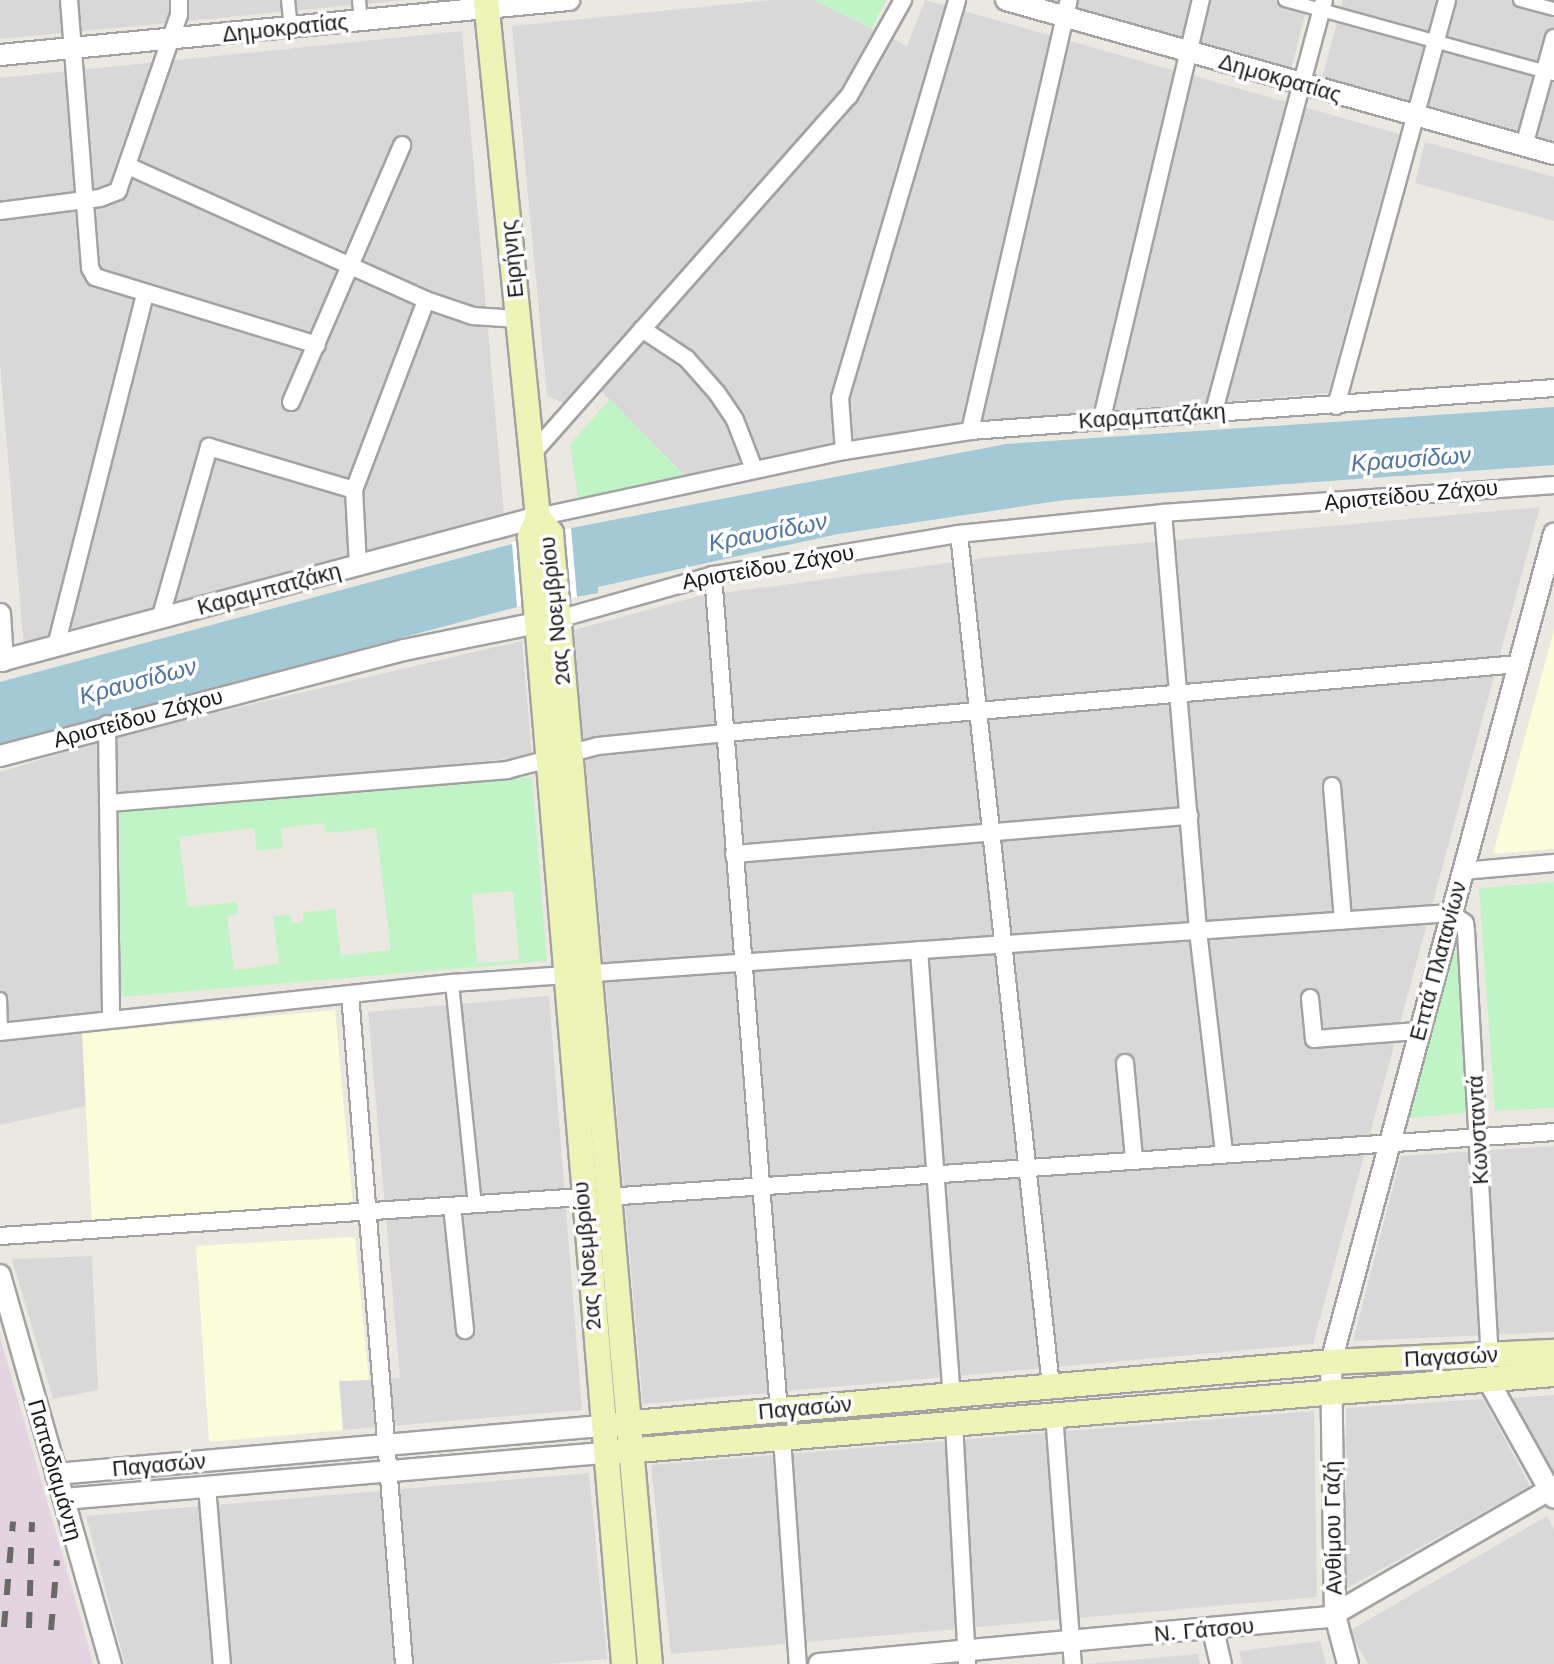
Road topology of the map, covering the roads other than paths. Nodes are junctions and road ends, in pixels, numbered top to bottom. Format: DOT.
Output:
graph roads {
  1 [pos="69,0"];
  2 [pos="179,0"];
  3 [pos="288,0"];
  4 [pos="569,0"];
  5 [pos="903,0"];
  6 [pos="957,0"];
  7 [pos="1006,0"];
  8 [pos="1201,0"];
  9 [pos="1285,0"];
  10 [pos="1447,0"];
  11 [pos="1520,0"];
  12 [pos="486,4"];
  13 [pos="1322,5"];
  14 [pos="1066,9"];
  15 [pos="1554,9"];
  16 [pos="360,10"];
  17 [pos="291,28"];
  18 [pos="1554,38"];
  19 [pos="171,39"];
  20 [pos="1436,41"];
  21 [pos="73,47"];
  22 [pos="1187,52"];
  23 [pos="0,55"];
  24 [pos="1549,72"];
  25 [pos="1302,84"];
  26 [pos="1416,116"];
  27 [pos="402,145"];
  28 [pos="1524,146"];
  29 [pos="1554,154"];
  30 [pos="128,166"];
  31 [pos="86,200"];
  32 [pos="0,211"];
  33 [pos="351,266"];
  34 [pos="145,293"];
  35 [pos="426,300"];
  36 [pos="518,319"];
  37 [pos="642,329"];
  38 [pos="317,345"];
  39 [pos="1554,388"];
  40 [pos="291,402"];
  41 [pos="1336,406"];
  42 [pos="1214,411"];
  43 [pos="1102,418"];
  44 [pos="970,431"];
  45 [pos="844,451"];
  46 [pos="532,454"];
  47 [pos="754,469"];
  48 [pos="1554,485"];
  49 [pos="354,490"];
  50 [pos="1163,513"];
  51 [pos="540,529"];
  52 [pos="959,534"];
  53 [pos="1554,534"];
  54 [pos="358,566"];
  55 [pos="713,575"];
  56 [pos="547,611"];
  57 [pos="0,614"];
  58 [pos="160,619"];
  59 [pos="56,646"];
  60 [pos="1,661"];
  61 [pos="1518,664"];
  62 [pos="1177,695"];
  63 [pos="979,713"];
  64 [pos="107,724"];
  65 [pos="725,733"];
  66 [pos="0,756"];
  67 [pos="559,756"];
  68 [pos="1332,786"];
  69 [pos="108,803"];
  70 [pos="1189,816"];
  71 [pos="991,833"];
  72 [pos="734,854"];
  73 [pos="1554,863"];
  74 [pos="1462,871"];
  75 [pos="1451,913"];
  76 [pos="1343,921"];
  77 [pos="1198,931"];
  78 [pos="1004,944"];
  79 [pos="919,950"];
  80 [pos="743,962"];
  81 [pos="576,974"];
  82 [pos="452,983"];
  83 [pos="350,994"];
  84 [pos="1310,998"];
  85 [pos="0,999"];
  86 [pos="111,1018"];
  87 [pos="1419,1031"];
  88 [pos="0,1032"];
  89 [pos="1125,1063"];
  90 [pos="1554,1132"];
  91 [pos="1479,1137"];
  92 [pos="1389,1143"];
  93 [pos="1224,1152"];
  94 [pos="1134,1159"];
  95 [pos="1028,1167"];
  96 [pos="936,1174"];
  97 [pos="761,1186"];
  98 [pos="594,1197"];
  99 [pos="475,1204"];
  100 [pos="452,1206"];
  101 [pos="366,1212"];
  102 [pos="0,1236"];
  103 [pos="0,1275"];
  104 [pos="465,1330"];
  105 [pos="1554,1352"];
  106 [pos="1331,1362"];
  107 [pos="1489,1366"];
  108 [pos="1554,1374"];
  109 [pos="1051,1387"];
  110 [pos="1330,1390"];
  111 [pos="952,1395"];
  112 [pos="779,1411"];
  113 [pos="1054,1414"];
  114 [pos="954,1423"];
  115 [pos="627,1424"];
  116 [pos="601,1426"];
  117 [pos="782,1438"];
  118 [pos="385,1445"];
  119 [pos="630,1451"];
  120 [pos="603,1453"];
  121 [pos="388,1472"];
  122 [pos="56,1474"];
  123 [pos="207,1487"];
  124 [pos="1552,1491"];
  125 [pos="64,1499"];
  126 [pos="1335,1615"];
  127 [pos="1213,1630"];
  128 [pos="1071,1642"];
  129 [pos="966,1658"];
  130 [pos="111,1664"];
  131 [pos="222,1664"];
  132 [pos="404,1664"];
  133 [pos="624,1664"];
  134 [pos="650,1664"];
  135 [pos="798,1664"];
  136 [pos="819,1664"];
  137 [pos="1073,1664"];
  138 [pos="1221,1664"];
  139 [pos="1348,1664"];
  1 -- 21 [label="street"];
  2 -- 19 [label="street"];
  3 -- 17 [label="street"];
  4 -- 12 [label="street, Δημοκρατίας"];
  5 -- 37 [label="street"];
  6 -- 45 [label="street"];
  7 -- 14 [label="street, Δημοκρατίας"];
  8 -- 22 [label="street"];
  9 -- 13 [label="street"];
  10 -- 20 [label="street"];
  11 -- 15 [label="street"];
  12 -- 16 [label="street, Δημοκρατίας"];
  12 -- 36 [label="main road, Ειρήνης"];
  13 -- 20 [label="street"];
  13 -- 25 [label="street"];
  14 -- 22 [label="street, Δημοκρατίας"];
  14 -- 44 [label="street"];
  16 -- 17 [label="street, Δημοκρατίας"];
  17 -- 19 [label="street, Δημοκρατίας"];
  18 -- 24 [label="street"];
  19 -- 21 [label="street, Δημοκρατίας"];
  19 -- 30 [label="street"];
  20 -- 24 [label="street"];
  20 -- 26 [label="street"];
  21 -- 23 [label="street, Δημοκρατίας"];
  21 -- 31 [label="street"];
  22 -- 25 [label="street, Δημοκρατίας"];
  22 -- 43 [label="street"];
  24 -- 28 [label="street"];
  25 -- 26 [label="street, Δημοκρατίας"];
  25 -- 42 [label="street"];
  26 -- 28 [label="street, Δημοκρατίας"];
  26 -- 41 [label="street"];
  27 -- 33 [label="street"];
  28 -- 29 [label="street, Δημοκρατίας"];
  30 -- 31 [label="street"];
  30 -- 33 [label="street"];
  31 -- 32 [label="street"];
  31 -- 34 [label="street"];
  33 -- 35 [label="street"];
  33 -- 38 [label="street"];
  34 -- 38 [label="street"];
  34 -- 59 [label="street"];
  35 -- 36 [label="street"];
  35 -- 49 [label="street"];
  36 -- 46 [label="main road, Ειρήνης"];
  37 -- 46 [label="street"];
  37 -- 47 [label="street"];
  38 -- 40 [label="street"];
  39 -- 41 [label="street, Καραμπατζάκη"];
  41 -- 42 [label="street, Καραμπατζάκη"];
  42 -- 43 [label="street, Καραμπατζάκη"];
  43 -- 44 [label="street, Καραμπατζάκη"];
  44 -- 45 [label="street, Καραμπατζάκη"];
  45 -- 47 [label="street, Καραμπατζάκη"];
  46 -- 51 [label="main road, Ειρήνης"];
  47 -- 51 [label="street, Καραμπατζάκη"];
  48 -- 50 [label="street, Αριστείδου Ζάχου"];
  49 -- 54 [label="street"];
  49 -- 58 [label="street"];
  50 -- 52 [label="street, Αριστείδου Ζάχου"];
  50 -- 62 [label="street"];
  51 -- 54 [label="street, Καραμπατζάκη"];
  51 -- 56 [label="main road, 2ας Νοεμβρίου"];
  52 -- 55 [label="street, Αριστείδου Ζάχου"];
  52 -- 63 [label="street"];
  53 -- 61 [label="street, Επτά Πλατανίων"];
  54 -- 58 [label="street, Καραμπατζάκη"];
  55 -- 56 [label="street, Αριστείδου Ζάχου"];
  55 -- 65 [label="street"];
  56 -- 64 [label="street, Αριστείδου Ζάχου"];
  56 -- 67 [label="main road, 2ας Νοεμβρίου"];
  57 -- 60 [label="street"];
  58 -- 59 [label="street, Καραμπατζάκη"];
  59 -- 60 [label="street, Καραμπατζάκη"];
  61 -- 62 [label="street"];
  61 -- 74 [label="street, Επτά Πλατανίων"];
  62 -- 63 [label="street"];
  62 -- 70 [label="street"];
  63 -- 65 [label="street"];
  63 -- 71 [label="street"];
  64 -- 66 [label="street, Αριστείδου Ζάχου"];
  64 -- 69 [label="street"];
  65 -- 67 [label="street"];
  65 -- 72 [label="street"];
  67 -- 69 [label="street"];
  67 -- 81 [label="main road, 2ας Νοεμβρίου"];
  68 -- 76 [label="street"];
  69 -- 86 [label="street"];
  70 -- 71 [label="street"];
  70 -- 77 [label="street"];
  71 -- 72 [label="street"];
  71 -- 78 [label="street"];
  72 -- 80 [label="street"];
  73 -- 74 [label="street"];
  74 -- 75 [label="street, Επτά Πλατανίων"];
  75 -- 76 [label="street"];
  75 -- 87 [label="street, Επτά Πλατανίων"];
  75 -- 91 [label="street, Κωνσταντά"];
  76 -- 77 [label="street"];
  77 -- 78 [label="street"];
  77 -- 93 [label="street"];
  78 -- 79 [label="street"];
  78 -- 95 [label="street"];
  79 -- 80 [label="street"];
  79 -- 96 [label="street"];
  80 -- 81 [label="street"];
  80 -- 97 [label="street"];
  81 -- 82 [label="street"];
  81 -- 98 [label="main road, 2ας Νοεμβρίου"];
  82 -- 83 [label="street"];
  82 -- 99 [label="street"];
  83 -- 86 [label="street"];
  83 -- 101 [label="street"];
  84 -- 87 [label="street"];
  85 -- 88 [label="street"];
  86 -- 88 [label="street"];
  87 -- 92 [label="street, Επτά Πλατανίων"];
  89 -- 94 [label="street"];
  90 -- 91 [label="street"];
  91 -- 92 [label="street"];
  91 -- 107 [label="street, Κωνσταντά"];
  92 -- 93 [label="street"];
  92 -- 106 [label="street, Επτά Πλατανίων"];
  93 -- 94 [label="street"];
  94 -- 95 [label="street"];
  95 -- 96 [label="street"];
  95 -- 109 [label="street"];
  96 -- 97 [label="street"];
  96 -- 111 [label="street"];
  97 -- 98 [label="street"];
  97 -- 112 [label="street"];
  98 -- 99 [label="street"];
  98 -- 115 [label="main road, 2ας Νοεμβρίου"];
  98 -- 116 [label="main road, 2ας Νοεμβρίου"];
  99 -- 100 [label="street"];
  100 -- 101 [label="street"];
  100 -- 104 [label="street"];
  101 -- 102 [label="street"];
  101 -- 118 [label="street"];
  103 -- 122 [label="street, Παπαδιαμάντη"];
  105 -- 107 [label="main road, Παγασών"];
  106 -- 107 [label="main road, Παγασών"];
  106 -- 109 [label="main road, Παγασών"];
  106 -- 110 [label="street, Επτά Πλατανίων"];
  107 -- 108 [label="main road, Παγασών"];
  107 -- 110 [label="main road, Παγασών"];
  107 -- 124 [label="street, Κωνσταντά"];
  109 -- 111 [label="main road, Παγασών"];
  110 -- 113 [label="main road, Παγασών"];
  110 -- 126 [label="street, Ανθίμου Γαζή"];
  111 -- 112 [label="main road, Παγασών"];
  112 -- 115 [label="main road, Παγασών"];
  113 -- 114 [label="main road, Παγασών"];
  113 -- 128 [label="street"];
  114 -- 117 [label="main road, Παγασών"];
  114 -- 129 [label="street"];
  115 -- 116 [label="main road, Παγασών"];
  115 -- 119 [label="main road, 2ας Νοεμβρίου"];
  116 -- 118 [label="street, Παγασών"];
  116 -- 120 [label="main road, 2ας Νοεμβρίου"];
  117 -- 119 [label="main road, Παγασών"];
  117 -- 135 [label="street"];
  118 -- 121 [label="street"];
  118 -- 122 [label="street, Παγασών"];
  119 -- 120 [label="main road, Παγασών"];
  119 -- 134 [label="main road, 2ας Νοεμβρίου"];
  120 -- 121 [label="street, Παγασών"];
  120 -- 133 [label="main road, 2ας Νοεμβρίου"];
  121 -- 123 [label="street, Παγασών"];
  121 -- 132 [label="street"];
  122 -- 125 [label="street, Παπαδιαμάντη"];
  123 -- 125 [label="street, Παγασών"];
  123 -- 131 [label="street"];
  124 -- 126 [label="street, Ν. Γάτσου"];
  125 -- 130 [label="street, Παπαδιαμάντη"];
  126 -- 127 [label="street, Ν. Γάτσου"];
  126 -- 139 [label="street, Ανθίμου Γαζή"];
  127 -- 128 [label="street, Ν. Γάτσου"];
  127 -- 138 [label="street"];
  128 -- 129 [label="street, Ν. Γάτσου"];
  128 -- 137 [label="street"];
  129 -- 136 [label="street, Ν. Γάτσου"];
}
